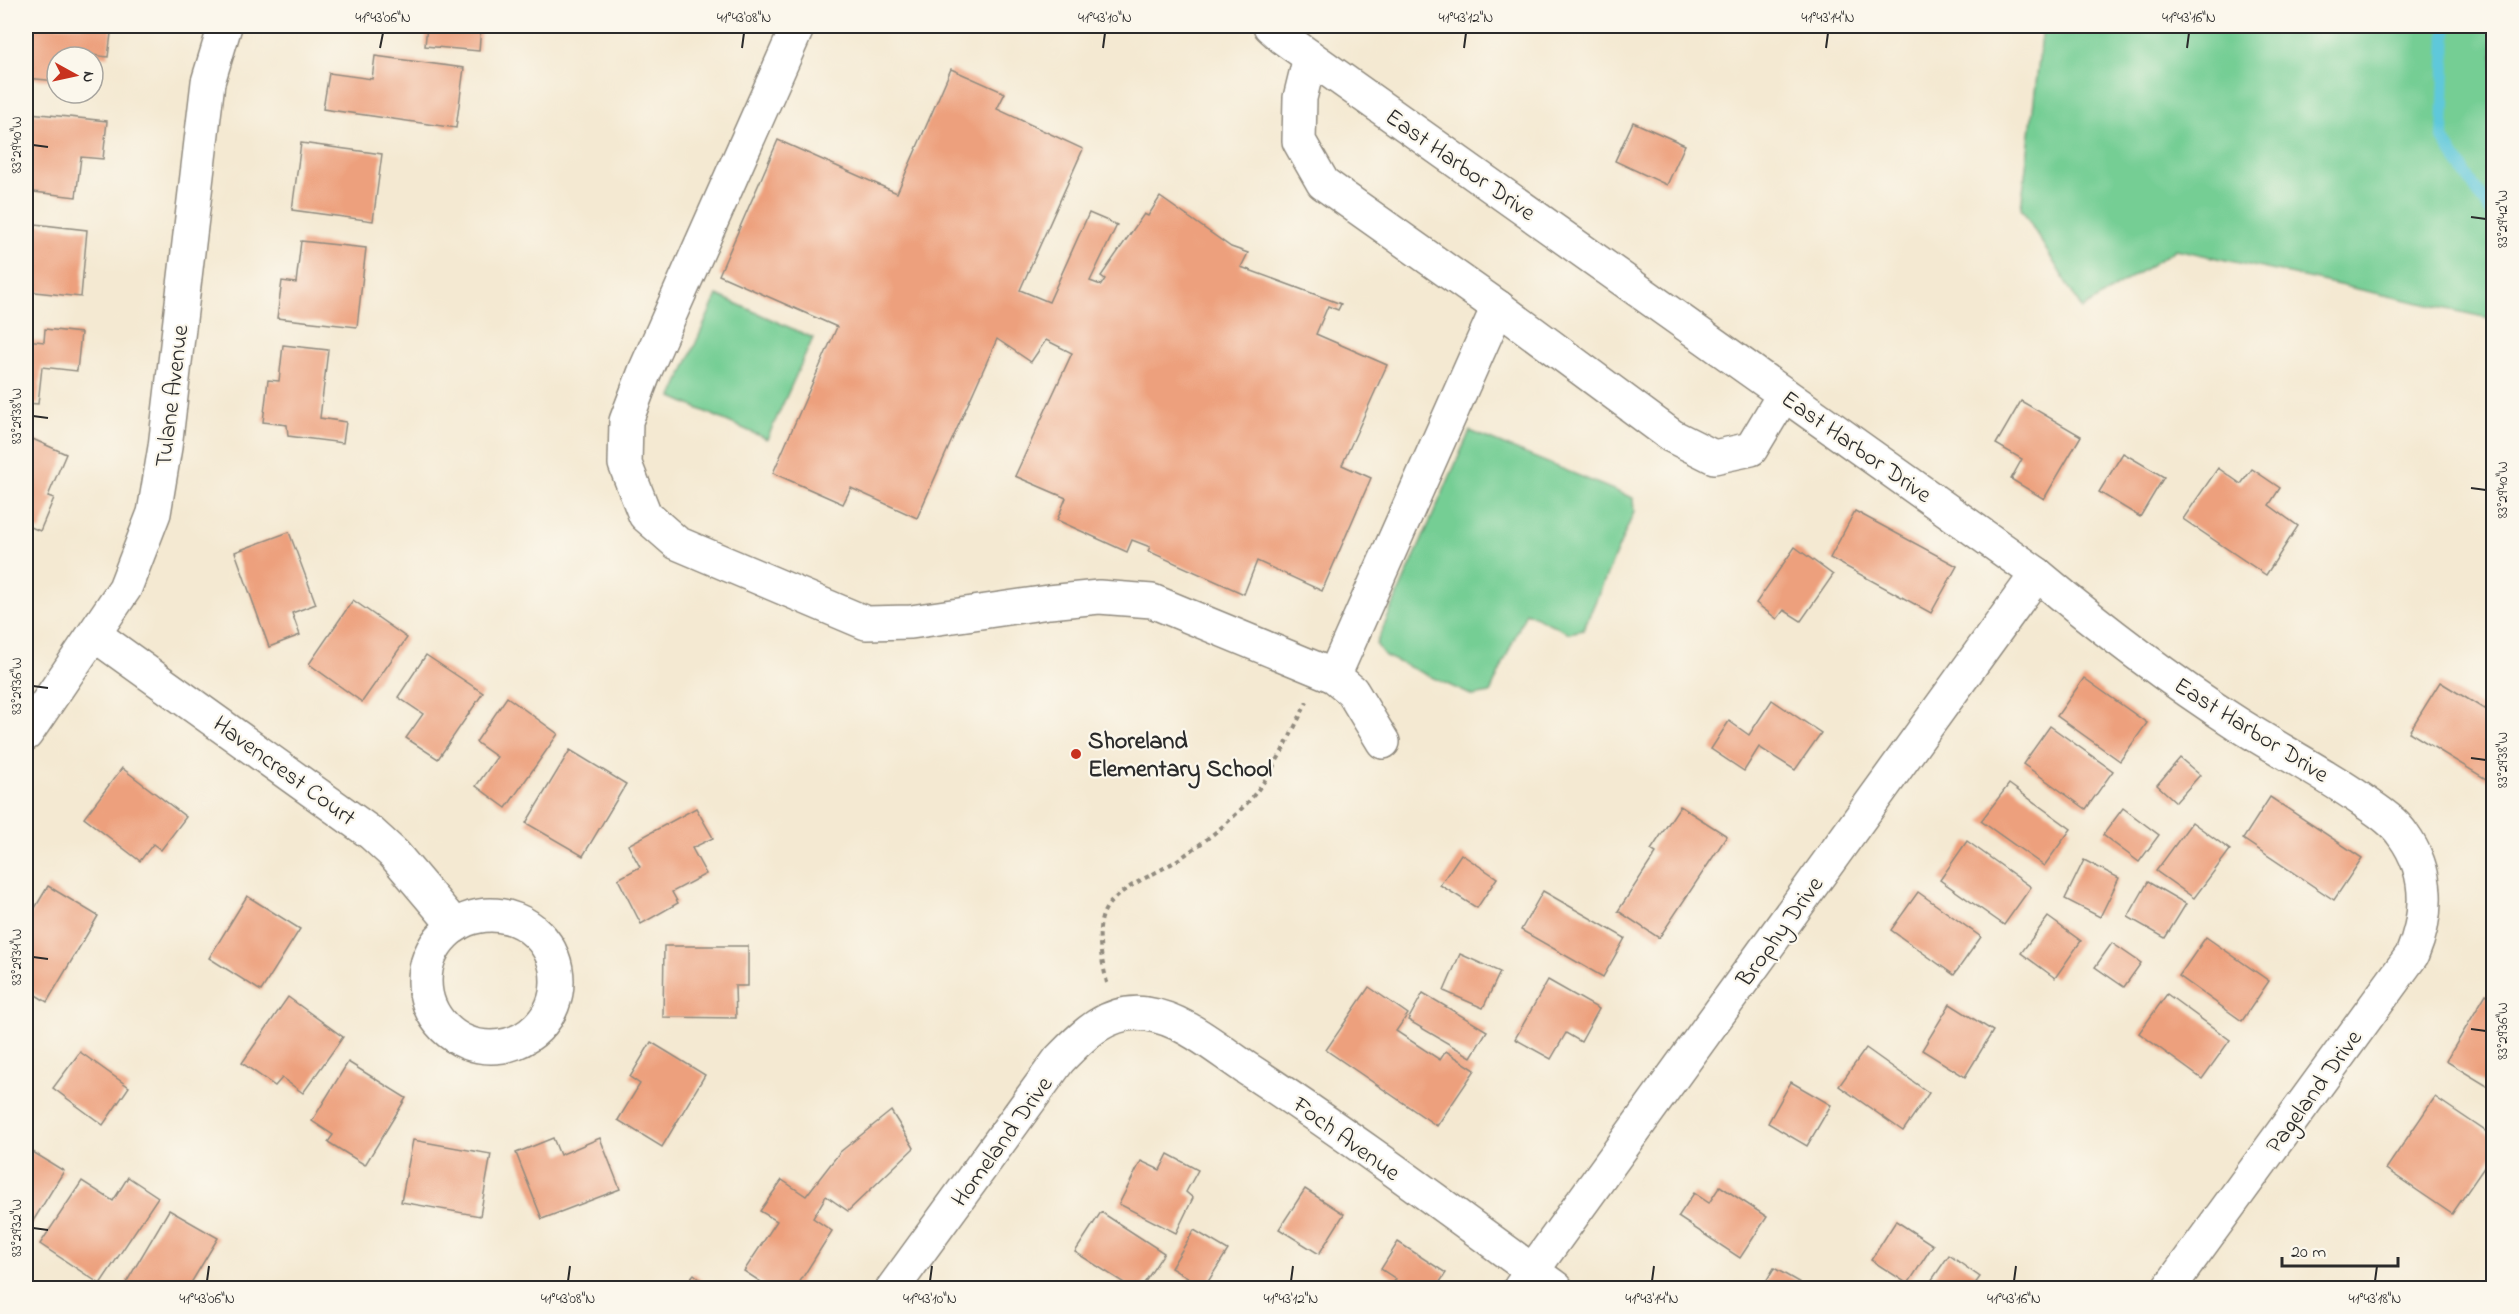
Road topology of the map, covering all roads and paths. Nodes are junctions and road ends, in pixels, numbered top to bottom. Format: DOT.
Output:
graph roads {
  1 [pos="225,26"];
  2 [pos="798,26"];
  3 [pos="1270,26"];
  4 [pos="1310,57"];
  5 [pos="1498,307"];
  6 [pos="1784,394"];
  7 [pos="2037,574"];
  8 [pos="95,635"];
  9 [pos="1328,674"];
  10 [pos="26,734"];
  11 [pos="1383,742"];
  12 [pos="2423,881"];
  13 [pos="455,926"];
  14 [pos="1121,1015"];
  15 [pos="1536,1283"];
  16 [pos="893,1288"];
  17 [pos="2169,1288"];
  1 -- 8 [label="street, Tulane Avenue"];
  2 -- 9 [label="street"];
  3 -- 4 [label="street, East Harbor Drive"];
  4 -- 5 [label="street"];
  4 -- 6 [label="street, East Harbor Drive"];
  5 -- 6 [label="street"];
  5 -- 9 [label="street"];
  6 -- 7 [label="street, East Harbor Drive"];
  7 -- 12 [label="street, East Harbor Drive"];
  7 -- 15 [label="street, Brophy Drive"];
  8 -- 10 [label="street, Tulane Avenue"];
  8 -- 13 [label="street, Havencrest Court"];
  9 -- 11 [label="street"];
  9 -- 14 [label="path"];
  12 -- 17 [label="street, Pageland Drive"];
  13 -- 13 [label="street"];
  14 -- 15 [label="street, Foch Avenue"];
  14 -- 16 [label="street, Homeland Drive"];
}
